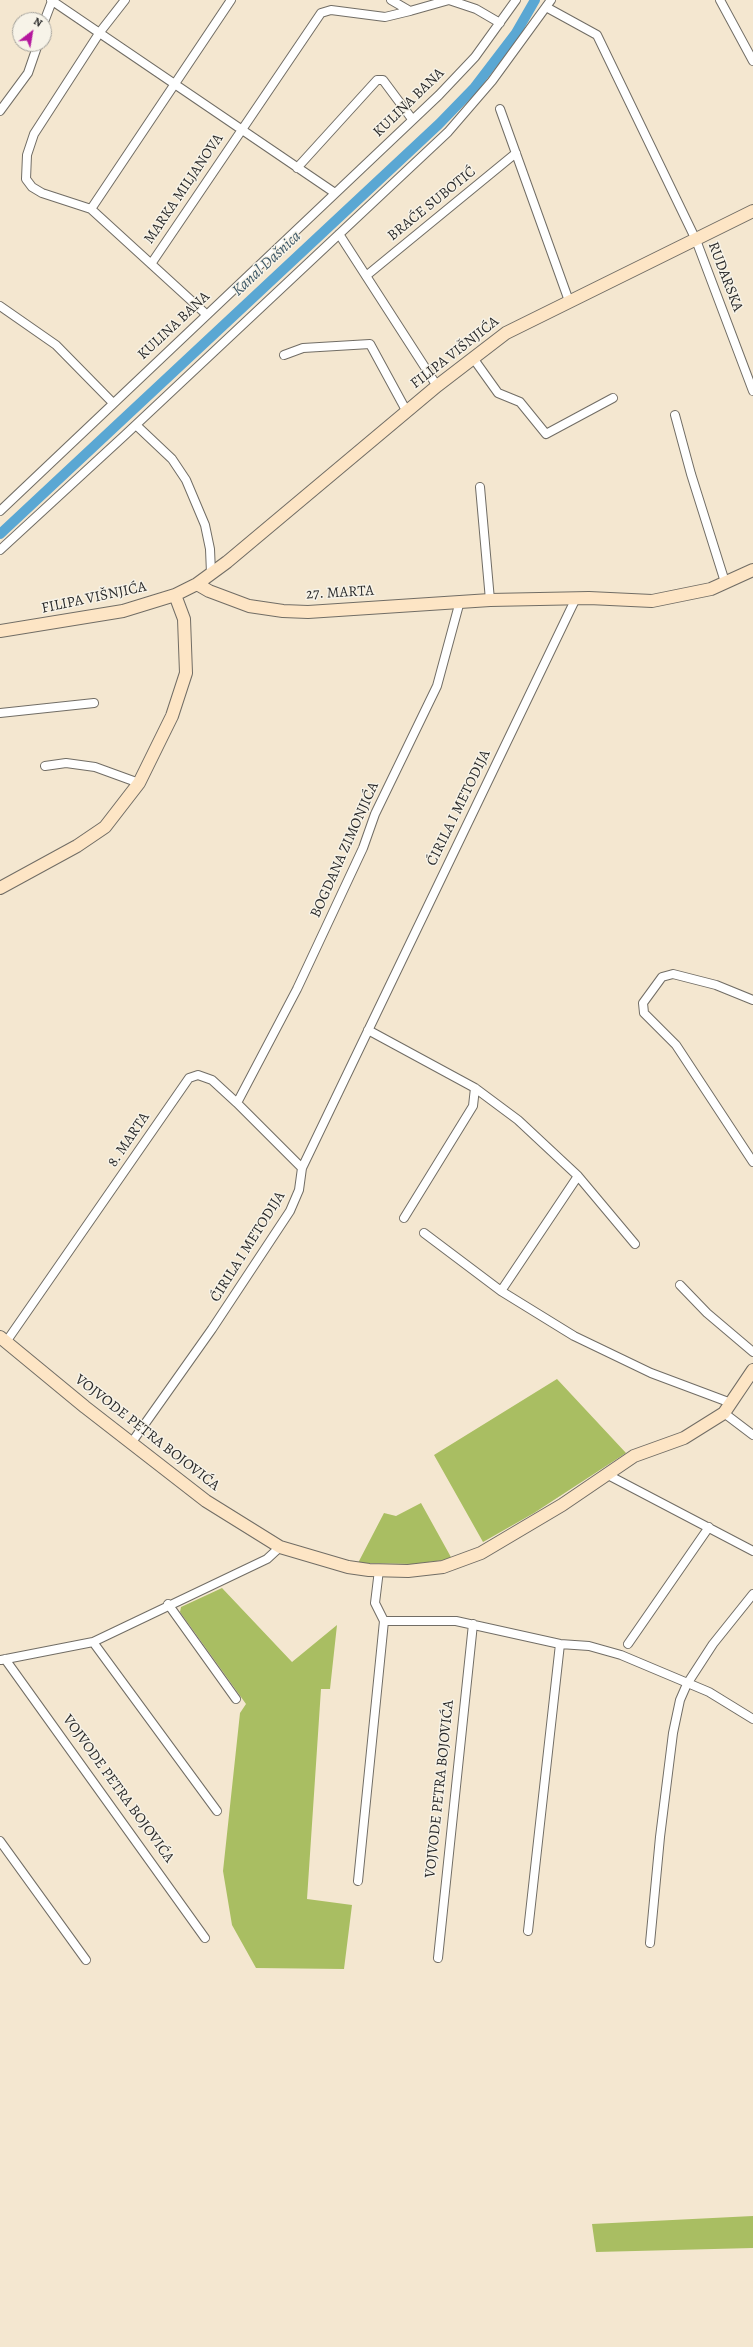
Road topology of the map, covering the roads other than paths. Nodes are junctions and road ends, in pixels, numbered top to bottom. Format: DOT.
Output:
graph roads {
  1 [pos="52,0"];
  2 [pos="125,0"];
  3 [pos="231,0"];
  4 [pos="390,0"];
  5 [pos="516,0"];
  6 [pos="720,0"];
  7 [pos="548,3"];
  8 [pos="410,11"];
  9 [pos="48,12"];
  10 [pos="500,23"];
  11 [pos="100,32"];
  12 [pos="35,52"];
  13 [pos="753,61"];
  14 [pos="174,83"];
  15 [pos="500,109"];
  16 [pos="0,111"];
  17 [pos="412,119"];
  18 [pos="241,129"];
  19 [pos="516,154"];
  20 [pos="297,168"];
  21 [pos="335,193"];
  22 [pos="91,209"];
  23 [pos="753,211"];
  24 [pos="339,234"];
  25 [pos="696,240"];
  26 [pos="151,264"];
  27 [pos="366,276"];
  28 [pos="569,301"];
  29 [pos="0,306"];
  30 [pos="207,315"];
  31 [pos="284,355"];
  32 [pos="473,358"];
  33 [pos="752,385"];
  34 [pos="437,386"];
  35 [pos="613,398"];
  36 [pos="113,403"];
  37 [pos="407,412"];
  38 [pos="675,415"];
  39 [pos="136,425"];
  40 [pos="480,487"];
  41 [pos="0,511"];
  42 [pos="0,550"];
  43 [pos="753,570"];
  44 [pos="211,573"];
  45 [pos="725,582"];
  46 [pos="197,584"];
  47 [pos="176,595"];
  48 [pos="576,598"];
  49 [pos="490,600"];
  50 [pos="460,601"];
  51 [pos="0,632"];
  52 [pos="94,703"];
  53 [pos="0,713"];
  54 [pos="45,766"];
  55 [pos="139,783"];
  56 [pos="0,888"];
  57 [pos="753,1000"];
  58 [pos="368,1030"];
  59 [pos="475,1088"];
  60 [pos="237,1103"];
  61 [pos="753,1162"];
  62 [pos="302,1168"];
  63 [pos="578,1176"];
  64 [pos="404,1218"];
  65 [pos="424,1233"];
  66 [pos="635,1244"];
  67 [pos="680,1284"];
  68 [pos="501,1292"];
  69 [pos="3,1339"];
  70 [pos="753,1352"];
  71 [pos="753,1370"];
  72 [pos="731,1403"];
  73 [pos="724,1413"];
  74 [pos="753,1435"];
  75 [pos="132,1442"];
  76 [pos="608,1475"];
  77 [pos="709,1527"];
  78 [pos="280,1547"];
  79 [pos="753,1550"];
  80 [pos="378,1570"];
  81 [pos="753,1594"];
  82 [pos="168,1604"];
  83 [pos="384,1621"];
  84 [pos="473,1624"];
  85 [pos="93,1642"];
  86 [pos="560,1644"];
  87 [pos="628,1644"];
  88 [pos="2,1660"];
  89 [pos="687,1684"];
  90 [pos="236,1699"];
  91 [pos="753,1719"];
  92 [pos="217,1810"];
  93 [pos="0,1841"];
  94 [pos="358,1881"];
  95 [pos="528,1931"];
  96 [pos="205,1938"];
  97 [pos="650,1943"];
  98 [pos="438,1958"];
  99 [pos="86,1960"];
  1 -- 9 [label="street, MARKA MILJANOVA"];
  1 -- 11 [label="street, MARKA MILJANOVA"];
  2 -- 11 [label="street, MARKA MILJANOVA"];
  3 -- 14 [label="street"];
  4 -- 8 [label="street"];
  5 -- 10 [label="street, KULINA BANA"];
  6 -- 13 [label="street"];
  7 -- 24 [label="street"];
  7 -- 25 [label="street, RUDARSKA"];
  8 -- 10 [label="street"];
  8 -- 18 [label="street, MARKA MILJANOVA"];
  10 -- 17 [label="street, KULINA BANA"];
  11 -- 14 [label="street, MARKA MILJANOVA"];
  11 -- 22 [label="street, MARKA MILJANOVA"];
  12 -- 16 [label="street"];
  14 -- 18 [label="street, MARKA MILJANOVA"];
  14 -- 22 [label="street"];
  15 -- 19 [label="street"];
  17 -- 20 [label="street"];
  17 -- 21 [label="street, KULINA BANA"];
  18 -- 20 [label="street, MARKA MILJANOVA"];
  18 -- 26 [label="street, MARKA MILJANOVA"];
  19 -- 27 [label="street, BRAĆE SUBOTIĆ"];
  19 -- 28 [label="street"];
  20 -- 21 [label="street, MARKA MILJANOVA"];
  21 -- 30 [label="street, KULINA BANA"];
  22 -- 26 [label="street, MARKA MILJANOVA"];
  23 -- 25 [label="street, FILIPA VIŠNJIĆA"];
  24 -- 27 [label="street"];
  24 -- 39 [label="street"];
  25 -- 28 [label="street, FILIPA VIŠNJIĆA"];
  25 -- 33 [label="street, RUDARSKA"];
  26 -- 30 [label="street, MARKA MILJANOVA"];
  27 -- 34 [label="street"];
  28 -- 32 [label="street, FILIPA VIŠNJIĆA"];
  29 -- 36 [label="street"];
  30 -- 36 [label="street, KULINA BANA"];
  31 -- 37 [label="street"];
  32 -- 34 [label="street, FILIPA VIŠNJIĆA"];
  32 -- 35 [label="street"];
  34 -- 37 [label="street, FILIPA VIŠNJIĆA"];
  36 -- 41 [label="street, KULINA BANA"];
  37 -- 44 [label="street, FILIPA VIŠNJIĆA"];
  38 -- 45 [label="street"];
  39 -- 42 [label="street"];
  39 -- 44 [label="street"];
  40 -- 49 [label="street"];
  43 -- 45 [label="street, 27. MARTA"];
  44 -- 46 [label="street, FILIPA VIŠNJIĆA"];
  45 -- 48 [label="street, 27. MARTA"];
  46 -- 47 [label="street, FILIPA VIŠNJIĆA"];
  46 -- 50 [label="street, 27. MARTA"];
  47 -- 51 [label="street, FILIPA VIŠNJIĆA"];
  47 -- 55 [label="street"];
  48 -- 49 [label="street, 27. MARTA"];
  48 -- 58 [label="street, ĆIRILA I METODIJA"];
  49 -- 50 [label="street, 27. MARTA"];
  50 -- 60 [label="street, BOGDANA ZIMONJIĆA"];
  52 -- 53 [label="street"];
  54 -- 55 [label="street"];
  55 -- 56 [label="street"];
  57 -- 61 [label="street"];
  58 -- 59 [label="street"];
  58 -- 62 [label="street, ĆIRILA I METODIJA"];
  59 -- 63 [label="street"];
  59 -- 64 [label="street"];
  60 -- 62 [label="street, 8. MARTA"];
  60 -- 69 [label="street, 8. MARTA"];
  62 -- 75 [label="street, ĆIRILA I METODIJA"];
  63 -- 66 [label="street"];
  63 -- 68 [label="street"];
  65 -- 68 [label="street"];
  67 -- 70 [label="street"];
  68 -- 72 [label="street"];
  69 -- 75 [label="street, VOJVODE PETRA BOJOVIĆA"];
  71 -- 72 [label="street, VOJVODE PETRA BOJOVIĆA"];
  72 -- 73 [label="street, VOJVODE PETRA BOJOVIĆA"];
  73 -- 74 [label="street"];
  73 -- 76 [label="street, VOJVODE PETRA BOJOVIĆA"];
  75 -- 78 [label="street, VOJVODE PETRA BOJOVIĆA"];
  76 -- 77 [label="street"];
  76 -- 80 [label="street, VOJVODE PETRA BOJOVIĆA"];
  77 -- 79 [label="street"];
  77 -- 87 [label="street"];
  78 -- 80 [label="street, VOJVODE PETRA BOJOVIĆA"];
  78 -- 82 [label="street, VOJVODE PETRA BOJOVIĆA"];
  80 -- 83 [label="street"];
  81 -- 89 [label="street"];
  82 -- 85 [label="street, VOJVODE PETRA BOJOVIĆA"];
  82 -- 90 [label="street"];
  83 -- 84 [label="street"];
  83 -- 94 [label="street"];
  84 -- 86 [label="street"];
  84 -- 98 [label="street, VOJVODE PETRA BOJOVIĆA"];
  85 -- 88 [label="street, VOJVODE PETRA BOJOVIĆA"];
  85 -- 92 [label="street"];
  86 -- 89 [label="street"];
  86 -- 95 [label="street"];
  88 -- 96 [label="street, VOJVODE PETRA BOJOVIĆA"];
  89 -- 91 [label="street"];
  89 -- 97 [label="street"];
  93 -- 99 [label="street"];
}
